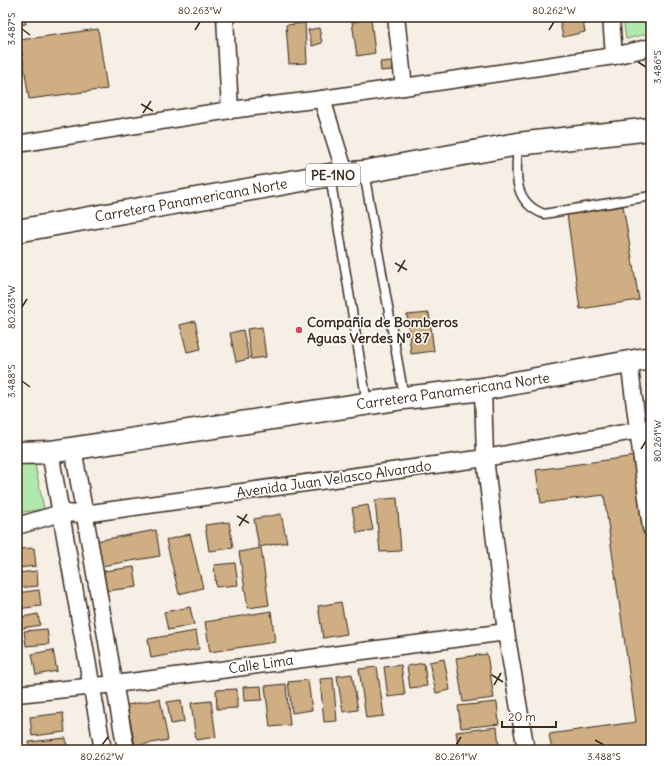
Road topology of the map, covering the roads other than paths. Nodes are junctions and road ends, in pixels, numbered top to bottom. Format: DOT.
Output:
graph roads {
  1 [pos="225,17"];
  2 [pos="396,17"];
  3 [pos="611,17"];
  4 [pos="651,47"];
  5 [pos="614,56"];
  6 [pos="404,87"];
  7 [pos="322,99"];
  8 [pos="230,110"];
  9 [pos="651,130"];
  10 [pos="17,144"];
  11 [pos="518,144"];
  12 [pos="346,173"];
  13 [pos="651,196"];
  14 [pos="17,231"];
  15 [pos="651,358"];
  16 [pos="629,361"];
  17 [pos="483,389"];
  18 [pos="404,398"];
  19 [pos="367,403"];
  20 [pos="645,429"];
  21 [pos="73,448"];
  22 [pos="50,452"];
  23 [pos="17,453"];
  24 [pos="485,458"];
  25 [pos="61,513"];
  26 [pos="84,514"];
  27 [pos="17,526"];
  28 [pos="651,528"];
  29 [pos="506,632"];
  30 [pos="114,684"];
  31 [pos="92,686"];
  32 [pos="17,694"];
  33 [pos="103,750"];
  34 [pos="126,750"];
  35 [pos="526,750"];
  1 -- 8 [label="street"];
  2 -- 6 [label="street"];
  3 -- 5 [label="street"];
  4 -- 5 [label="street"];
  5 -- 6 [label="street"];
  6 -- 7 [label="street"];
  7 -- 8 [label="street"];
  7 -- 12 [label="street"];
  8 -- 10 [label="street"];
  9 -- 11 [label="main road, Carretera Panamericana Norte / PE-1NO"];
  11 -- 12 [label="main road, Carretera Panamericana Norte / PE-1NO"];
  11 -- 13 [label="lane"];
  12 -- 14 [label="main road, Carretera Panamericana Norte / PE-1NO"];
  12 -- 18 [label="lane"];
  12 -- 19 [label="lane"];
  15 -- 16 [label="main road, Carretera Panamericana Norte"];
  16 -- 17 [label="main road, Carretera Panamericana Norte"];
  16 -- 20 [label="street"];
  17 -- 18 [label="main road, Carretera Panamericana Norte"];
  17 -- 24 [label="street"];
  18 -- 19 [label="main road, Carretera Panamericana Norte"];
  19 -- 21 [label="main road, Carretera Panamericana Norte"];
  20 -- 24 [label="street, Avenida Juan Velasco Alvarado"];
  20 -- 28 [label="street"];
  21 -- 22 [label="main road, Carretera Panamericana Norte"];
  21 -- 26 [label="street"];
  22 -- 23 [label="main road, Carretera Panamericana Norte"];
  22 -- 25 [label="street"];
  24 -- 26 [label="street, Avenida Juan Velasco Alvarado"];
  24 -- 29 [label="street"];
  25 -- 26 [label="street, Avenida Juan Velasco Alvarado"];
  25 -- 27 [label="street, Avenida Juan Velasco Alvarado"];
  25 -- 31 [label="street"];
  26 -- 30 [label="street"];
  29 -- 30 [label="street, Calle Lima"];
  29 -- 35 [label="street"];
  30 -- 31 [label="street, Calle Lima"];
  30 -- 34 [label="street"];
  31 -- 32 [label="street, Calle Lima"];
  31 -- 33 [label="street"];
}
